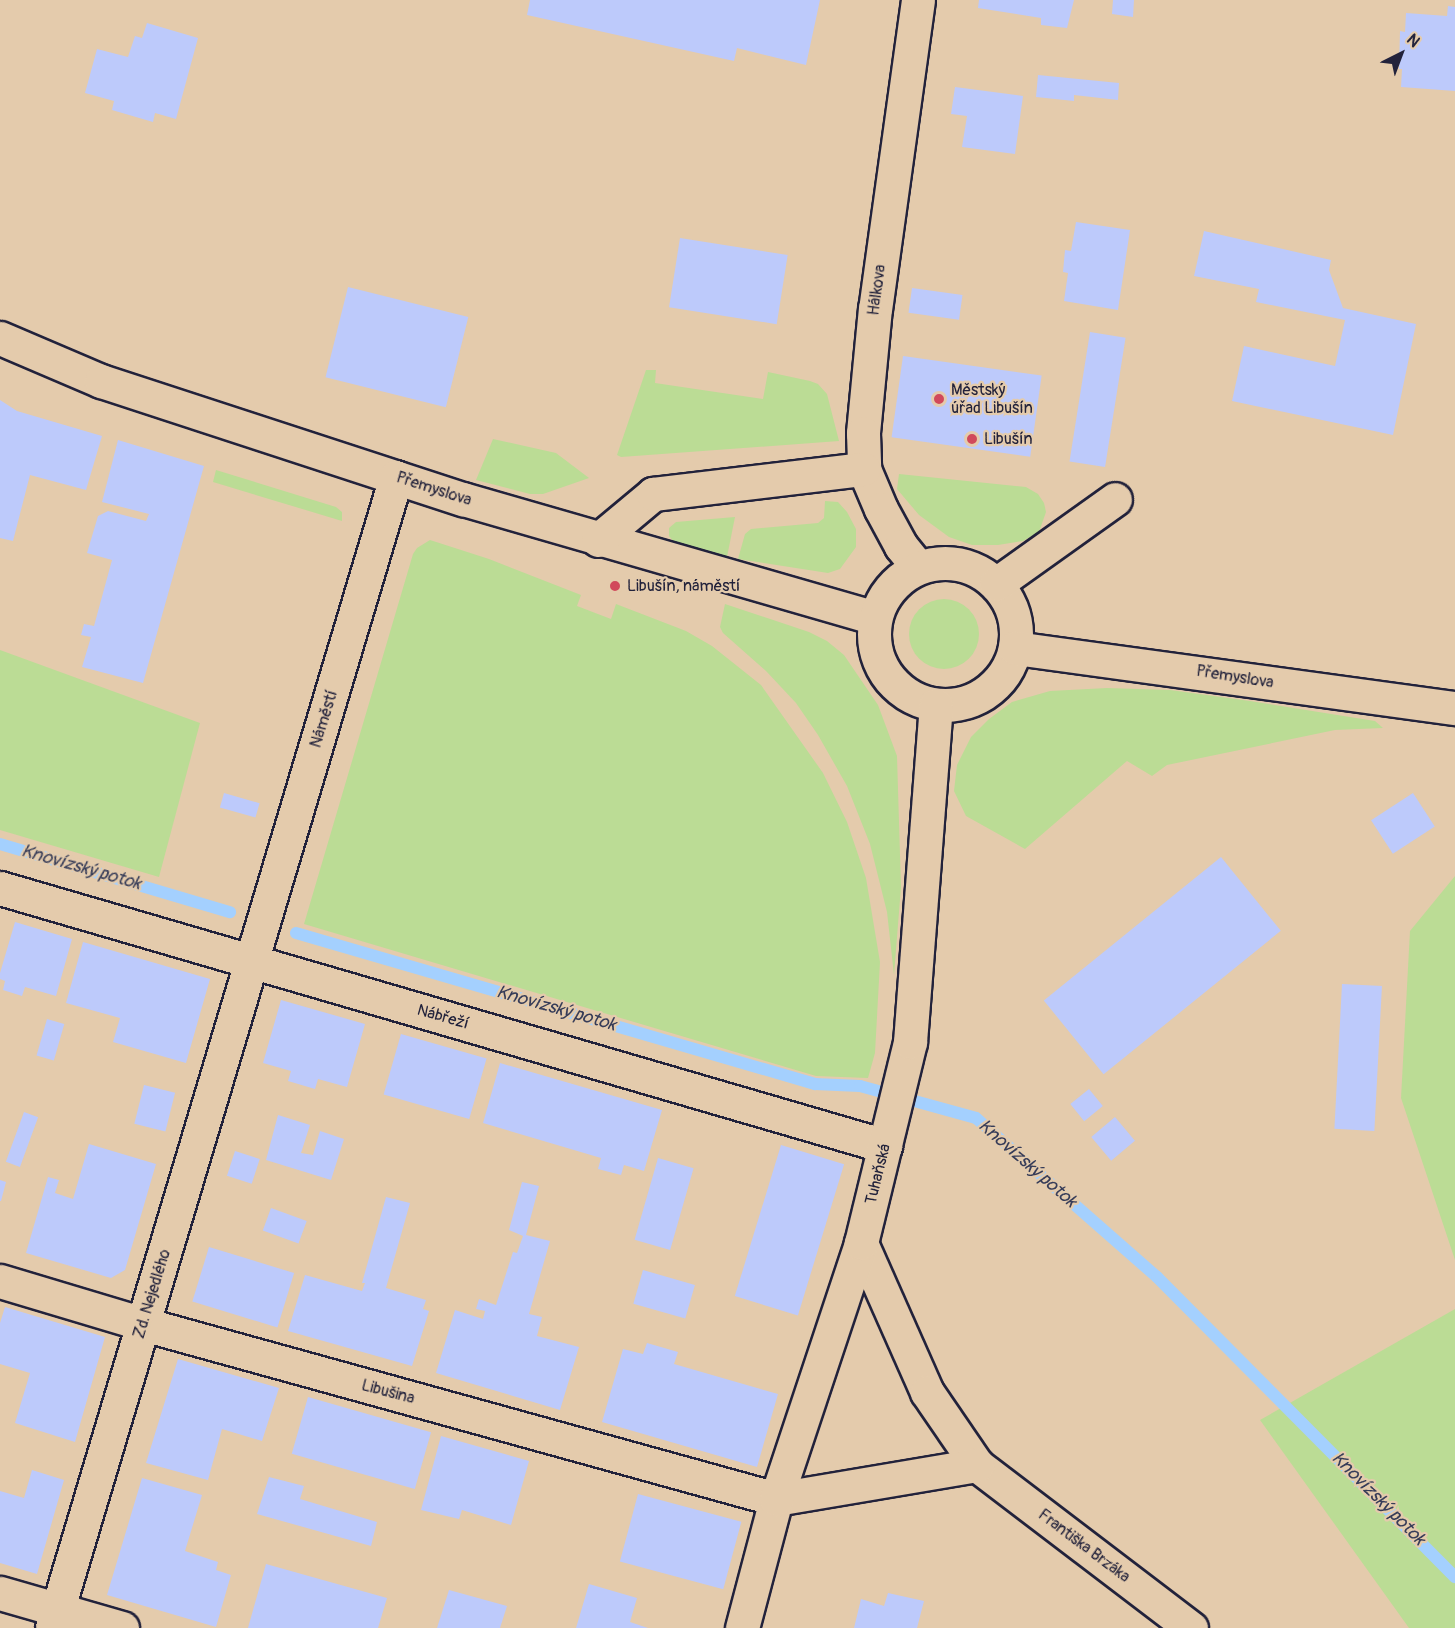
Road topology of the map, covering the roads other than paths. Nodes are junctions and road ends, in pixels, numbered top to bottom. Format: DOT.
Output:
graph roads {
  1 [pos="918,0"];
  2 [pos="0,338"];
  3 [pos="864,469"];
  4 [pos="396,477"];
  5 [pos="1115,499"];
  6 [pos="598,540"];
  7 [pos="918,567"];
  8 [pos="996,584"];
  9 [pos="875,618"];
  10 [pos="1015,648"];
  11 [pos="936,705"];
  12 [pos="1455,708"];
  13 [pos="0,888"];
  14 [pos="252,961"];
  15 [pos="888,1136"];
  16 [pos="861,1243"];
  17 [pos="0,1281"];
  18 [pos="142,1324"];
  19 [pos="977,1465"];
  20 [pos="776,1499"];
  21 [pos="0,1593"];
  22 [pos="55,1619"];
  23 [pos="122,1628"];
  24 [pos="742,1628"];
  25 [pos="1191,1628"];
  1 -- 3 [label="street, Hálkova"];
  2 -- 4 [label="street, Přemyslova"];
  3 -- 6 [label="street"];
  3 -- 7 [label="street, Hálkova"];
  4 -- 6 [label="street, Přemyslova"];
  4 -- 14 [label="street, Náměstí"];
  5 -- 8 [label="street"];
  6 -- 9 [label="street, Přemyslova"];
  7 -- 8 [label="street"];
  7 -- 9 [label="street"];
  8 -- 10 [label="street"];
  9 -- 11 [label="street"];
  10 -- 11 [label="street"];
  10 -- 12 [label="street, Přemyslova"];
  11 -- 15 [label="street, Tuhaňská"];
  13 -- 14 [label="street, Nábřeží"];
  14 -- 15 [label="street, Nábřeží"];
  14 -- 18 [label="street, Zd. Nejedlého"];
  15 -- 16 [label="street, Tuhaňská"];
  16 -- 19 [label="street, Františka Brzáka"];
  16 -- 20 [label="street, Tuhaňská"];
  17 -- 18 [label="street, Libušina"];
  18 -- 20 [label="street, Libušina"];
  18 -- 22 [label="street, Zd. Nejedlého"];
  19 -- 20 [label="street"];
  19 -- 25 [label="street, Františka Brzáka"];
  20 -- 24 [label="street, Tuhaňská"];
  21 -- 22 [label="street"];
  22 -- 23 [label="street"];
}
